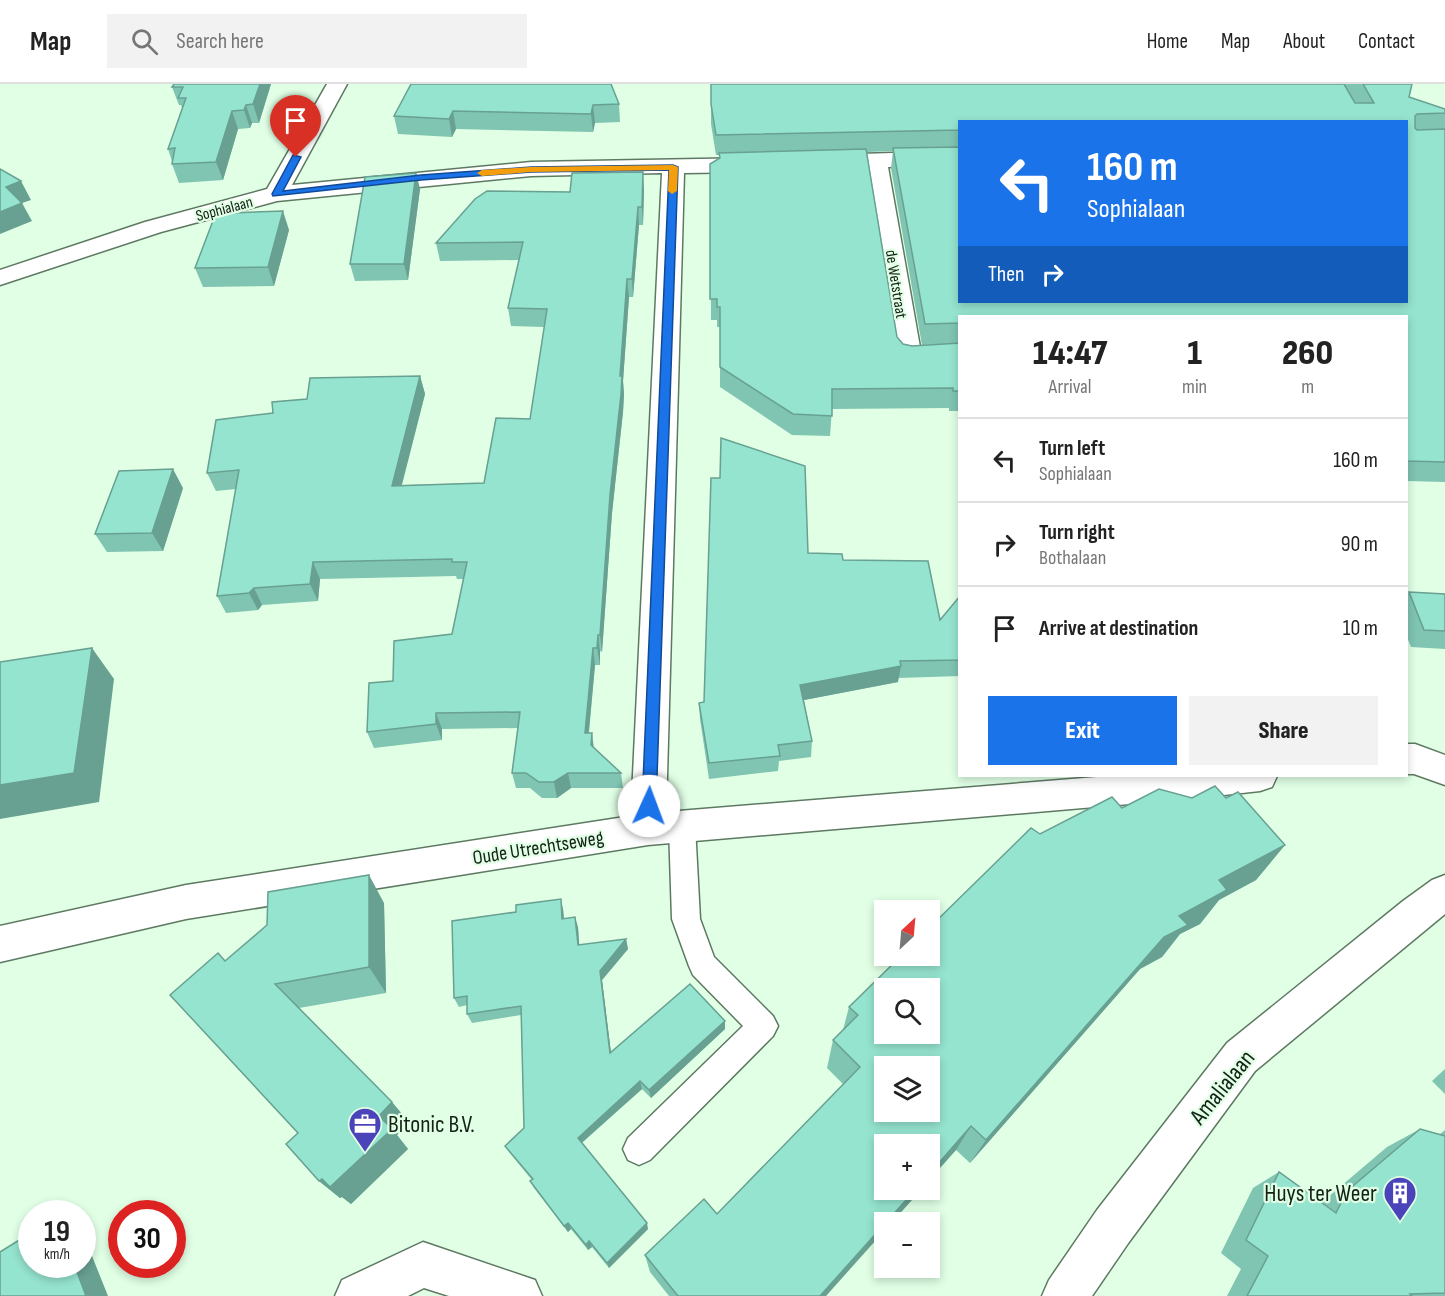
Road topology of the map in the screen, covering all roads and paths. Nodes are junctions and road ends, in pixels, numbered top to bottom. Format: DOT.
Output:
graph roads {
  1 [pos="337,84"];
  2 [pos="958,158"];
  3 [pos="876,161"];
  4 [pos="805,163"];
  5 [pos="781,164"];
  6 [pos="673,167"];
  7 [pos="276,194"];
  8 [pos="0,278"];
  9 [pos="958,353"];
  10 [pos="1408,759"];
  11 [pos="1445,770"];
  12 [pos="1251,777"];
  13 [pos="665,828"];
  14 [pos="1445,892"];
  15 [pos="0,944"];
  16 [pos="639,1149"];
  17 [pos="358,1296"];
  18 [pos="519,1296"];
  19 [pos="1065,1296"];
  1 -- 7 [label="street"];
  2 -- 3 [label="street"];
  3 -- 4 [label="street"];
  3 -- 9 [label="street, de Wetstraat"];
  5 -- 6 [label="street, Sophialaan"];
  6 -- 7 [label="street, Sophialaan"];
  6 -- 13 [label="street"];
  7 -- 8 [label="street, Sophialaan"];
  10 -- 11 [label="street"];
  12 -- 13 [label="street, Oude Utrechtseweg"];
  13 -- 15 [label="street, Oude Utrechtseweg"];
  13 -- 16 [label="lane"];
  14 -- 19 [label="street, Amalialaan"];
  17 -- 18 [label="street"];
}
